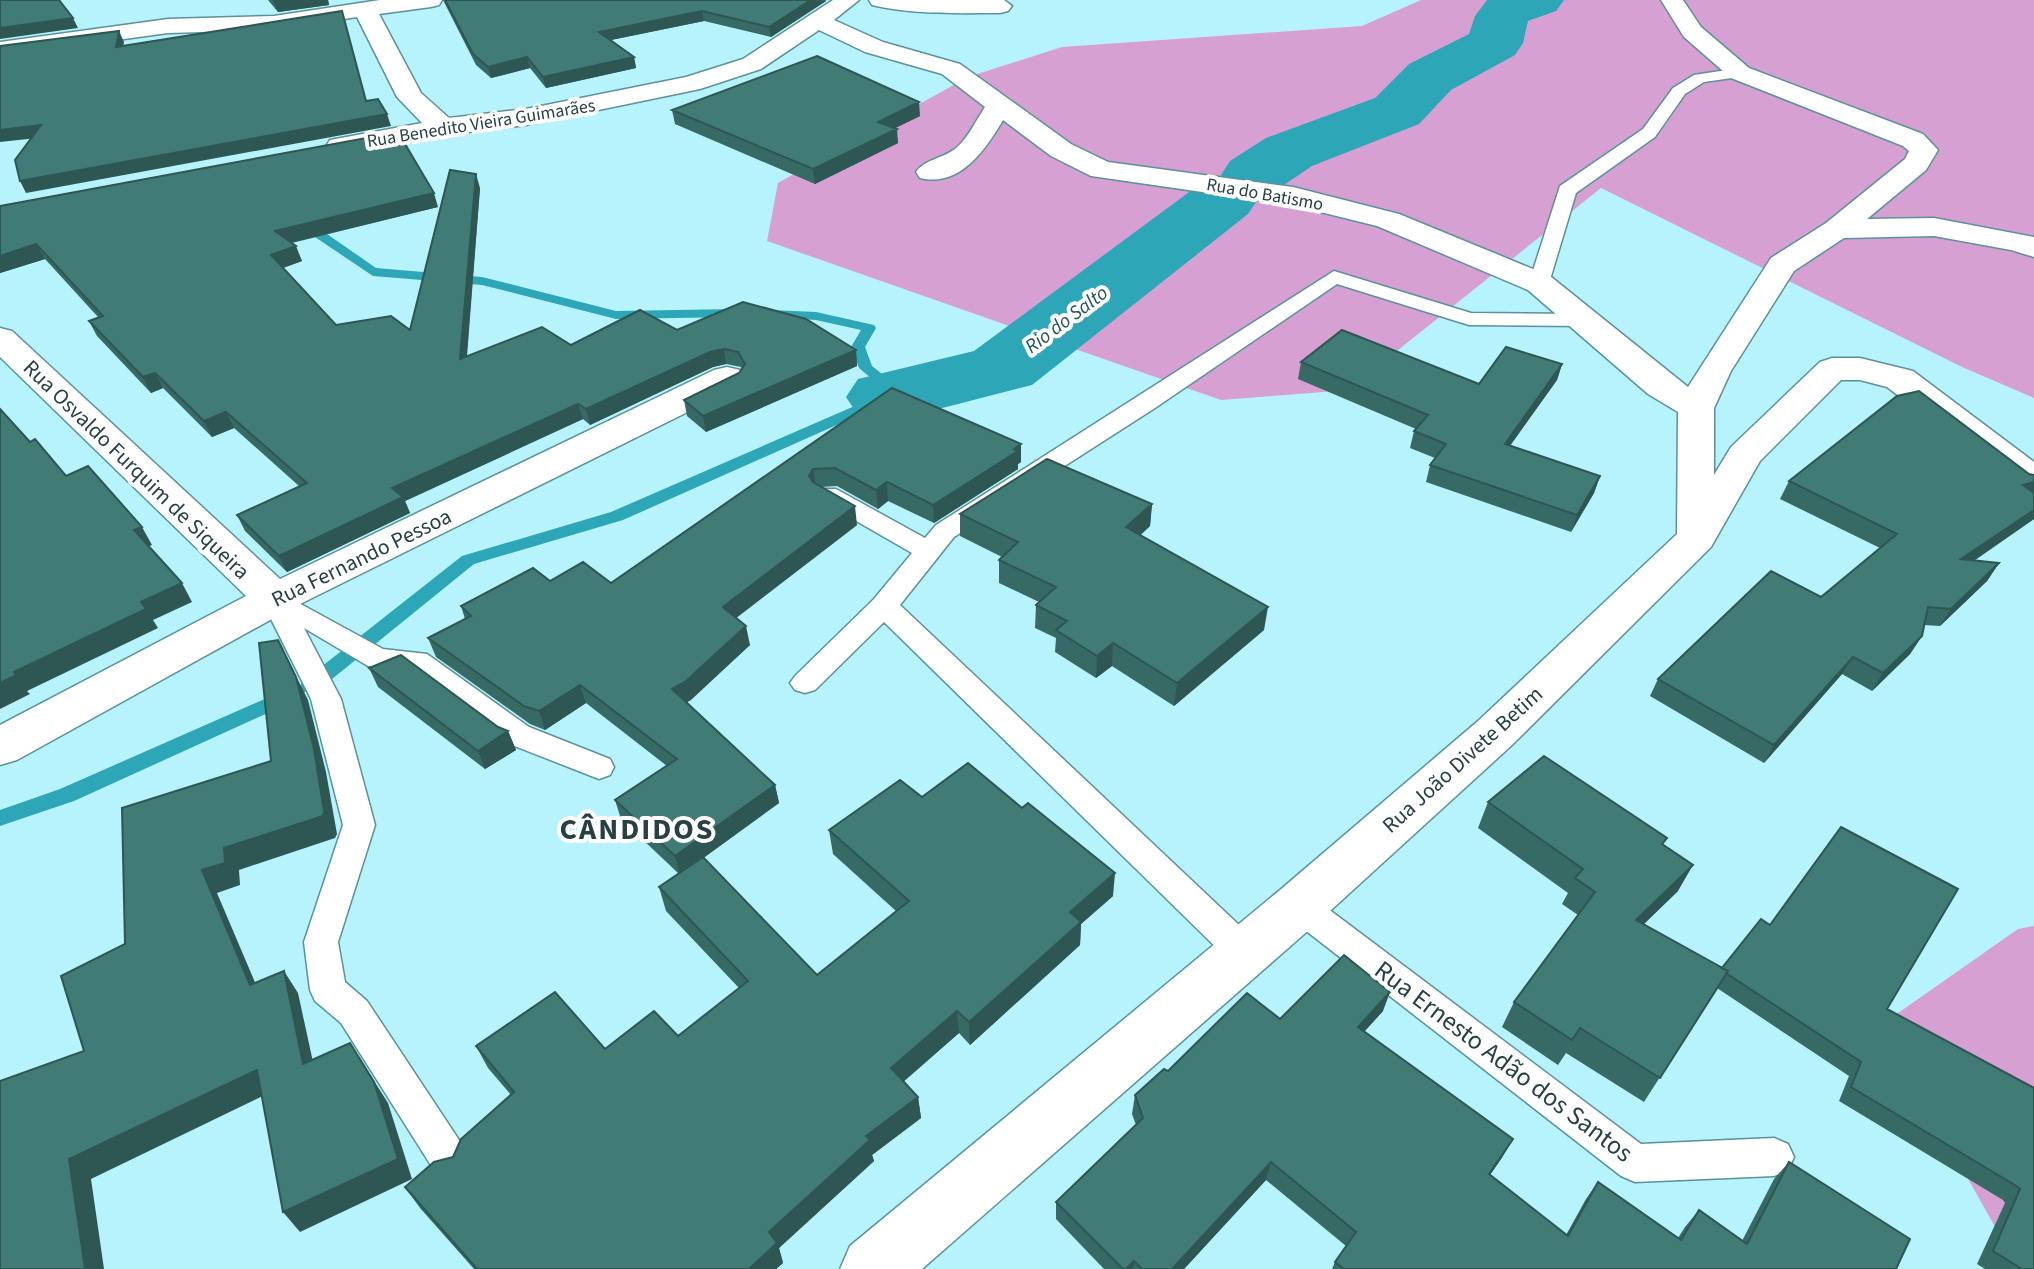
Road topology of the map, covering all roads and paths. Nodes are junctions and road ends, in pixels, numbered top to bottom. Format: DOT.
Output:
graph roads {
  1 [pos="431,0"];
  2 [pos="848,0"];
  3 [pos="880,0"];
  4 [pos="1672,0"];
  5 [pos="360,5"];
  6 [pos="1000,6"];
  7 [pos="816,20"];
  8 [pos="0,49"];
  9 [pos="1740,73"];
  10 [pos="999,107"];
  11 [pos="443,127"];
  12 [pos="308,152"];
  13 [pos="930,172"];
  14 [pos="1837,229"];
  15 [pos="2034,248"];
  16 [pos="1539,283"];
  17 [pos="1584,320"];
  18 [pos="0,338"];
  19 [pos="727,378"];
  20 [pos="1696,408"];
  21 [pos="2034,481"];
  22 [pos="827,494"];
  23 [pos="1697,538"];
  24 [pos="928,551"];
  25 [pos="275,599"];
  26 [pos="884,606"];
  27 [pos="805,683"];
  28 [pos="0,747"];
  29 [pos="599,767"];
  30 [pos="1299,906"];
  31 [pos="1244,952"];
  32 [pos="1774,1157"];
  33 [pos="451,1162"];
  34 [pos="873,1269"];
  1 -- 5 [label="street"];
  2 -- 7 [label="street, Rua Benedito Vieira Guimarães"];
  3 -- 6 [label="street"];
  4 -- 9 [label="street"];
  5 -- 8 [label="street"];
  5 -- 11 [label="street"];
  7 -- 10 [label="street, Rua do Batismo"];
  7 -- 11 [label="street, Rua Benedito Vieira Guimarães"];
  9 -- 14 [label="street"];
  9 -- 16 [label="lane"];
  10 -- 13 [label="street"];
  10 -- 16 [label="street, Rua do Batismo"];
  11 -- 12 [label="street, Rua Benedito Vieira Guimarães"];
  14 -- 15 [label="street"];
  14 -- 20 [label="street"];
  16 -- 17 [label="street, Rua do Batismo"];
  17 -- 20 [label="street, Rua do Batismo"];
  17 -- 24 [label="lane"];
  18 -- 25 [label="street, Rua Osvaldo Furquim de Siqueira"];
  19 -- 25 [label="street, Rua Fernando Pessoa"];
  20 -- 23 [label="street"];
  21 -- 23 [label="street, Rua João Divete Betim"];
  22 -- 24 [label="lane"];
  23 -- 30 [label="street, Rua João Divete Betim"];
  24 -- 26 [label="lane"];
  25 -- 28 [label="street, Rua Fernando Pessoa"];
  25 -- 29 [label="lane"];
  25 -- 33 [label="lane"];
  26 -- 27 [label="lane"];
  26 -- 31 [label="lane"];
  30 -- 31 [label="street, Rua João Divete Betim"];
  30 -- 32 [label="lane, Rua Ernesto Adão dos Santos"];
  31 -- 34 [label="street, Rua João Divete Betim"];
}
